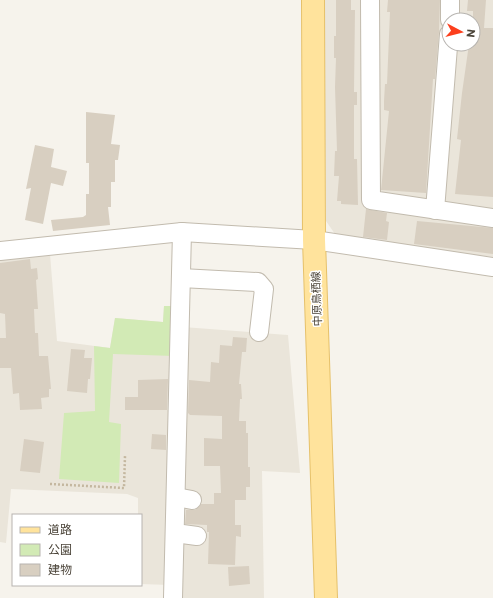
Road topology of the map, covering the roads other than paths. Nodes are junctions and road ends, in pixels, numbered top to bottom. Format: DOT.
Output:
graph roads {
  1 [pos="313,0"];
  2 [pos="370,0"];
  3 [pos="450,0"];
  4 [pos="450,12"];
  5 [pos="448,52"];
  6 [pos="435,210"];
  7 [pos="493,218"];
  8 [pos="182,232"];
  9 [pos="314,240"];
  10 [pos="0,252"];
  11 [pos="493,267"];
  12 [pos="181,278"];
  13 [pos="258,332"];
  14 [pos="175,533"];
  15 [pos="196,536"];
  16 [pos="173,598"];
  17 [pos="326,598"];
  1 -- 9 [label="main road, 中原鳥栖線"];
  2 -- 6 [label="street"];
  3 -- 4 [label="street"];
  5 -- 6 [label="street"];
  6 -- 7 [label="street"];
  8 -- 9 [label="street"];
  8 -- 10 [label="street"];
  8 -- 12 [label="street"];
  9 -- 11 [label="street"];
  9 -- 17 [label="main road, 中原鳥栖線"];
  12 -- 13 [label="street"];
  12 -- 14 [label="street"];
  14 -- 15 [label="street"];
  14 -- 16 [label="street"];
}
